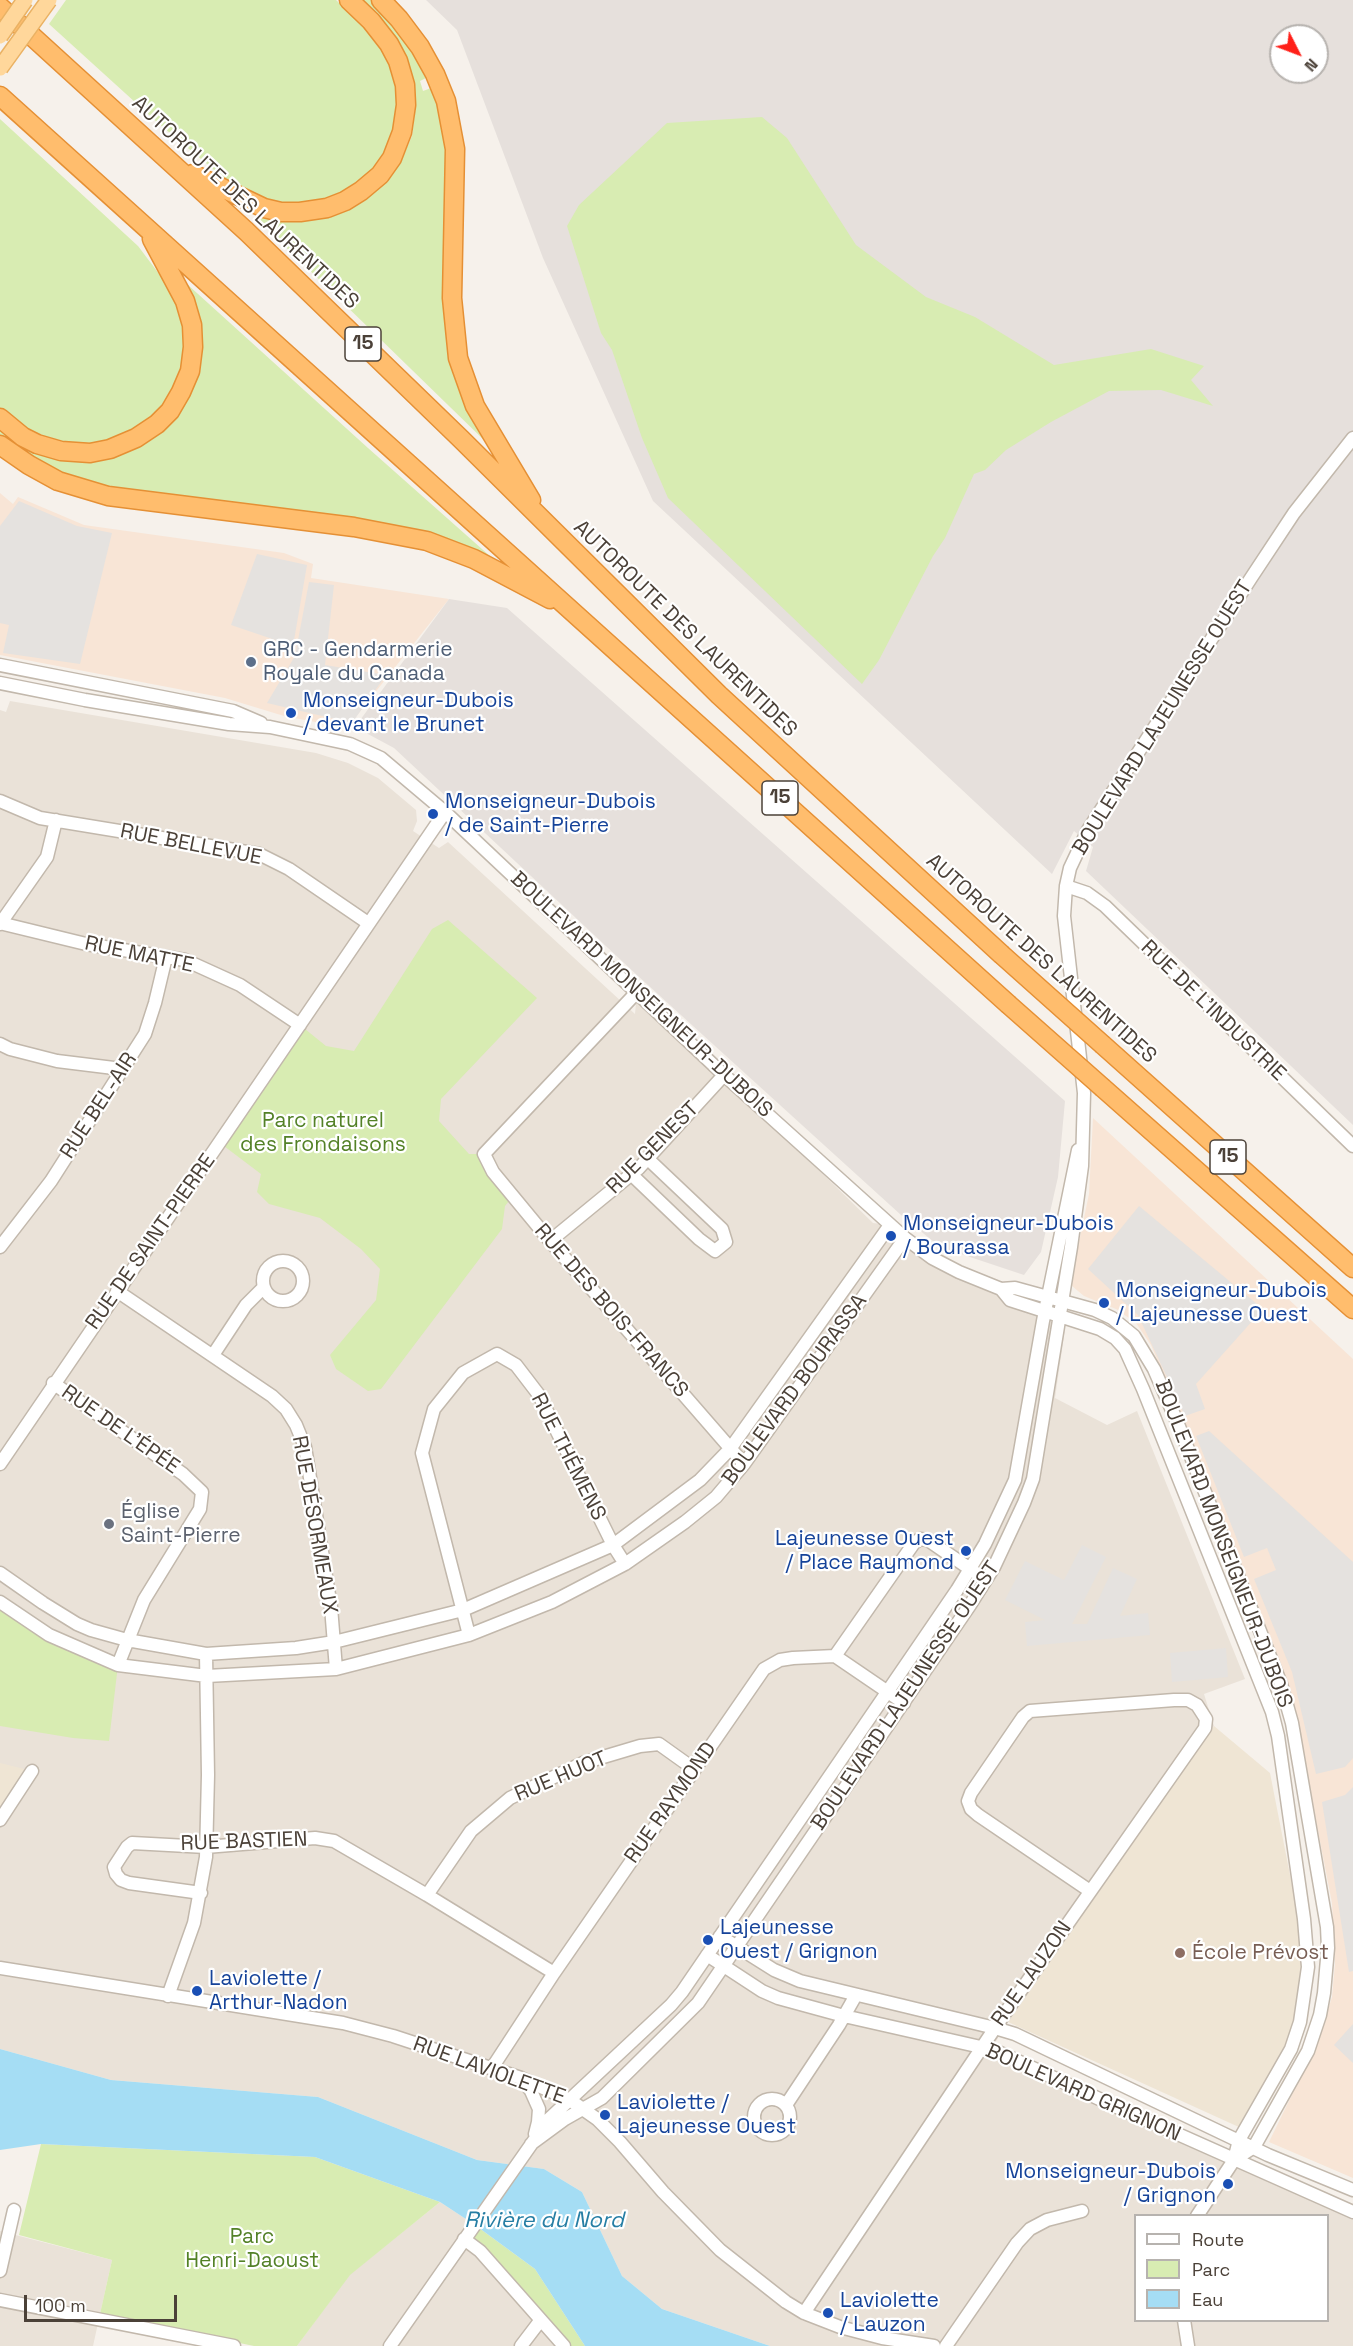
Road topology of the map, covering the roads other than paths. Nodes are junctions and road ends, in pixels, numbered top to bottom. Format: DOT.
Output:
graph roads {
  1 [pos="25,0"];
  2 [pos="49,0"];
  3 [pos="349,0"];
  4 [pos="381,0"];
  5 [pos="0,7"];
  6 [pos="0,36"];
  7 [pos="0,68"];
  8 [pos="0,96"];
  9 [pos="175,166"];
  10 [pos="145,227"];
  11 [pos="0,418"];
  12 [pos="1353,438"];
  13 [pos="0,445"];
  14 [pos="548,527"];
  15 [pos="575,612"];
  16 [pos="0,665"];
  17 [pos="0,683"];
  18 [pos="270,727"];
  19 [pos="0,801"];
  20 [pos="445,812"];
  21 [pos="56,820"];
  22 [pos="1066,886"];
  23 [pos="368,923"];
  24 [pos="0,924"];
  25 [pos="166,957"];
  26 [pos="637,992"];
  27 [pos="300,1025"];
  28 [pos="0,1044"];
  29 [pos="122,1070"];
  30 [pos="724,1075"];
  31 [pos="1082,1136"];
  32 [pos="1353,1146"];
  33 [pos="648,1159"];
  34 [pos="632,1175"];
  35 [pos="890,1225"];
  36 [pos="905,1238"];
  37 [pos="550,1241"];
  38 [pos="1,1244"];
  39 [pos="1353,1268"];
  40 [pos="263,1287"];
  41 [pos="1000,1289"];
  42 [pos="117,1291"];
  43 [pos="1048,1296"];
  44 [pos="1062,1300"];
  45 [pos="1353,1309"];
  46 [pos="1045,1311"];
  47 [pos="1059,1316"];
  48 [pos="213,1355"];
  49 [pos="53,1383"];
  50 [pos="730,1449"];
  51 [pos="0,1464"];
  52 [pos="744,1464"];
  53 [pos="613,1545"];
  54 [pos="626,1564"];
  55 [pos="971,1569"];
  56 [pos="0,1573"];
  57 [pos="986,1581"];
  58 [pos="0,1602"];
  59 [pos="43,1603"];
  60 [pos="464,1610"];
  61 [pos="30,1623"];
  62 [pos="469,1635"];
  63 [pos="127,1640"];
  64 [pos="334,1642"];
  65 [pos="206,1654"];
  66 [pos="835,1656"];
  67 [pos="118,1665"];
  68 [pos="336,1669"];
  69 [pos="207,1676"];
  70 [pos="887,1692"];
  71 [pos="904,1703"];
  72 [pos="694,1769"];
  73 [pos="32,1771"];
  74 [pos="0,1820"];
  75 [pos="206,1847"];
  76 [pos="1090,1891"];
  77 [pos="201,1893"];
  78 [pos="427,1895"];
  79 [pos="720,1936"];
  80 [pos="737,1947"];
  81 [pos="707,1955"];
  82 [pos="724,1966"];
  83 [pos="0,1968"];
  84 [pos="554,1973"];
  85 [pos="856,1995"];
  86 [pos="168,1996"];
  87 [pos="844,2016"];
  88 [pos="995,2028"];
  89 [pos="982,2047"];
  90 [pos="492,2068"];
  91 [pos="521,2078"];
  92 [pos="570,2100"];
  93 [pos="786,2105"];
  94 [pos="584,2109"];
  95 [pos="1239,2140"];
  96 [pos="1254,2147"];
  97 [pos="528,2149"];
  98 [pos="1234,2160"];
  99 [pos="1353,2190"];
  100 [pos="14,2210"];
  101 [pos="1082,2211"];
  102 [pos="1353,2212"];
  103 [pos="1198,2214"];
  104 [pos="464,2240"];
  105 [pos="0,2271"];
  106 [pos="0,2300"];
  107 [pos="804,2313"];
  108 [pos="540,2321"];
  109 [pos="1184,2322"];
  110 [pos="234,2346"];
  111 [pos="390,2346"];
  112 [pos="520,2346"];
  113 [pos="564,2346"];
  114 [pos="934,2346"];
  115 [pos="946,2346"];
  116 [pos="1188,2346"];
  1 -- 6 [label="main road, bridge"];
  2 -- 7 [label="main road, bridge"];
  3 -- 9 [label="highway"];
  4 -- 14 [label="highway"];
  5 -- 9 [label="highway, AUTOROUTE DES LAURENTIDES / 15"];
  8 -- 10 [label="highway, 15"];
  9 -- 14 [label="highway, AUTOROUTE DES LAURENTIDES / 15"];
  10 -- 11 [label="highway"];
  10 -- 15 [label="highway, 15"];
  12 -- 22 [label="street, BOULEVARD LAJEUNESSE OUEST"];
  13 -- 15 [label="highway"];
  14 -- 39 [label="highway, AUTOROUTE DES LAURENTIDES / 15, bridge"];
  15 -- 45 [label="highway, 15, bridge"];
  16 -- 18 [label="street, BOULEVARD MONSEIGNEUR-DUBOIS"];
  17 -- 18 [label="street, BOULEVARD MONSEIGNEUR-DUBOIS"];
  18 -- 20 [label="street, BOULEVARD MONSEIGNEUR-DUBOIS"];
  19 -- 21 [label="street, RUE BELLEVUE"];
  20 -- 23 [label="street, RUE DE SAINT-PIERRE"];
  20 -- 26 [label="street, BOULEVARD MONSEIGNEUR-DUBOIS"];
  21 -- 23 [label="street, RUE BELLEVUE"];
  21 -- 24 [label="street"];
  22 -- 31 [label="street, BOULEVARD LAJEUNESSE OUEST"];
  22 -- 32 [label="street, RUE DE L'INDUSTRIE"];
  23 -- 27 [label="street, RUE DE SAINT-PIERRE"];
  24 -- 25 [label="street, RUE MATTE"];
  25 -- 27 [label="street, RUE MATTE"];
  25 -- 29 [label="street, RUE BEL-AIR"];
  26 -- 30 [label="street, BOULEVARD MONSEIGNEUR-DUBOIS"];
  26 -- 37 [label="street, RUE DES BOIS-FRANCS"];
  27 -- 42 [label="street, RUE DE SAINT-PIERRE"];
  28 -- 29 [label="street"];
  29 -- 38 [label="street, RUE BEL-AIR"];
  30 -- 33 [label="street, RUE GENEST"];
  30 -- 35 [label="street, BOULEVARD MONSEIGNEUR-DUBOIS"];
  31 -- 43 [label="street, BOULEVARD LAJEUNESSE OUEST"];
  31 -- 44 [label="street, BOULEVARD LAJEUNESSE OUEST"];
  33 -- 34 [label="street, RUE GENEST"];
  33 -- 34 [label="street"];
  34 -- 37 [label="street, RUE GENEST"];
  35 -- 36 [label="street, BOULEVARD MONSEIGNEUR-DUBOIS"];
  35 -- 50 [label="street, BOULEVARD BOURASSA"];
  36 -- 41 [label="street, BOULEVARD MONSEIGNEUR-DUBOIS"];
  36 -- 52 [label="street, BOULEVARD BOURASSA"];
  37 -- 50 [label="street, RUE DES BOIS-FRANCS"];
  40 -- 48 [label="street"];
  41 -- 43 [label="street, BOULEVARD MONSEIGNEUR-DUBOIS"];
  41 -- 46 [label="street, BOULEVARD MONSEIGNEUR-DUBOIS"];
  42 -- 48 [label="street, RUE DÉSORMEAUX"];
  42 -- 49 [label="street, RUE DE SAINT-PIERRE"];
  43 -- 44 [label="street, BOULEVARD MONSEIGNEUR-DUBOIS"];
  43 -- 46 [label="street, BOULEVARD LAJEUNESSE OUEST"];
  44 -- 47 [label="street, BOULEVARD LAJEUNESSE OUEST"];
  44 -- 96 [label="street, BOULEVARD MONSEIGNEUR-DUBOIS"];
  46 -- 47 [label="street, BOULEVARD MONSEIGNEUR-DUBOIS"];
  46 -- 55 [label="street, BOULEVARD LAJEUNESSE OUEST"];
  47 -- 57 [label="street, BOULEVARD LAJEUNESSE OUEST"];
  47 -- 95 [label="street, BOULEVARD MONSEIGNEUR-DUBOIS"];
  48 -- 64 [label="street, RUE DÉSORMEAUX"];
  49 -- 51 [label="street, RUE DE SAINT-PIERRE"];
  49 -- 63 [label="street, RUE DE L'ÉPÉE"];
  50 -- 52 [label="street, RUE DES BOIS-FRANCS"];
  50 -- 53 [label="street, BOULEVARD BOURASSA"];
  52 -- 54 [label="street, BOULEVARD BOURASSA"];
  53 -- 54 [label="street, RUE THÉMENS"];
  53 -- 60 [label="street, BOULEVARD BOURASSA"];
  53 -- 60 [label="street, RUE THÉMENS"];
  54 -- 62 [label="street, BOULEVARD BOURASSA"];
  55 -- 57 [label="street"];
  55 -- 66 [label="street"];
  55 -- 70 [label="street, BOULEVARD LAJEUNESSE OUEST"];
  56 -- 59 [label="street, BOULEVARD BOURASSA"];
  57 -- 71 [label="street, BOULEVARD LAJEUNESSE OUEST"];
  58 -- 61 [label="street, BOULEVARD BOURASSA"];
  59 -- 61 [label="street"];
  59 -- 63 [label="street, BOULEVARD BOURASSA"];
  60 -- 62 [label="street, RUE THÉMENS"];
  60 -- 64 [label="street, BOULEVARD BOURASSA"];
  61 -- 67 [label="street, BOULEVARD BOURASSA"];
  62 -- 68 [label="street, BOULEVARD BOURASSA"];
  63 -- 65 [label="street, BOULEVARD BOURASSA"];
  63 -- 67 [label="street, RUE DE L'ÉPÉE"];
  64 -- 65 [label="street, BOULEVARD BOURASSA"];
  64 -- 68 [label="street, RUE DÉSORMEAUX"];
  65 -- 69 [label="street"];
  66 -- 70 [label="street"];
  66 -- 72 [label="street, RUE RAYMOND"];
  67 -- 69 [label="street, BOULEVARD BOURASSA"];
  68 -- 69 [label="street, BOULEVARD BOURASSA"];
  69 -- 75 [label="street"];
  70 -- 71 [label="street"];
  70 -- 79 [label="street, BOULEVARD LAJEUNESSE OUEST"];
  71 -- 80 [label="street, BOULEVARD LAJEUNESSE OUEST"];
  72 -- 78 [label="street, RUE HUOT"];
  72 -- 84 [label="street, RUE RAYMOND"];
  73 -- 74 [label="street"];
  75 -- 77 [label="street"];
  75 -- 77 [label="street, RUE BASTIEN"];
  75 -- 78 [label="street, RUE BASTIEN"];
  76 -- 76 [label="street, RUE LAUZON"];
  76 -- 88 [label="street, RUE LAUZON"];
  77 -- 86 [label="street"];
  78 -- 84 [label="street, RUE BASTIEN"];
  79 -- 80 [label="street, BOULEVARD GRIGNON"];
  79 -- 81 [label="street, BOULEVARD LAJEUNESSE OUEST"];
  80 -- 82 [label="street, BOULEVARD LAJEUNESSE OUEST"];
  80 -- 85 [label="street, BOULEVARD GRIGNON"];
  81 -- 82 [label="street, BOULEVARD GRIGNON"];
  81 -- 92 [label="street, BOULEVARD LAJEUNESSE OUEST"];
  82 -- 87 [label="street, BOULEVARD GRIGNON"];
  82 -- 94 [label="street, BOULEVARD LAJEUNESSE OUEST"];
  83 -- 86 [label="street, RUE LAVIOLETTE"];
  84 -- 90 [label="street, RUE RAYMOND"];
  85 -- 87 [label="street"];
  85 -- 88 [label="street, BOULEVARD GRIGNON"];
  86 -- 90 [label="street, RUE LAVIOLETTE"];
  87 -- 89 [label="street, BOULEVARD GRIGNON"];
  87 -- 93 [label="street"];
  88 -- 89 [label="street, RUE LAUZON"];
  88 -- 95 [label="street, BOULEVARD GRIGNON"];
  89 -- 98 [label="street, BOULEVARD GRIGNON"];
  89 -- 107 [label="street, RUE LAUZON"];
  90 -- 91 [label="street, RUE LAVIOLETTE"];
  91 -- 92 [label="street, RUE LAVIOLETTE"];
  91 -- 97 [label="street"];
  92 -- 94 [label="street, RUE LAVIOLETTE"];
  92 -- 97 [label="street, BOULEVARD LAJEUNESSE OUEST"];
  94 -- 97 [label="street, BOULEVARD LAJEUNESSE OUEST"];
  94 -- 107 [label="street, RUE LAVIOLETTE"];
  95 -- 96 [label="street, BOULEVARD GRIGNON"];
  95 -- 98 [label="street, BOULEVARD MONSEIGNEUR-DUBOIS"];
  96 -- 98 [label="street, BOULEVARD MONSEIGNEUR-DUBOIS"];
  96 -- 99 [label="street, BOULEVARD GRIGNON"];
  97 -- 104 [label="street, BOULEVARD LAJEUNESSE OUEST"];
  98 -- 102 [label="street, BOULEVARD GRIGNON"];
  98 -- 103 [label="street, BOULEVARD MONSEIGNEUR-DUBOIS"];
  100 -- 105 [label="street"];
  101 -- 115 [label="street"];
  104 -- 108 [label="street"];
  104 -- 111 [label="street, BOULEVARD LAJEUNESSE OUEST"];
  106 -- 110 [label="street"];
  107 -- 114 [label="street, RUE LAVIOLETTE"];
  108 -- 112 [label="street"];
  108 -- 113 [label="street"];
  109 -- 116 [label="street"];
}
